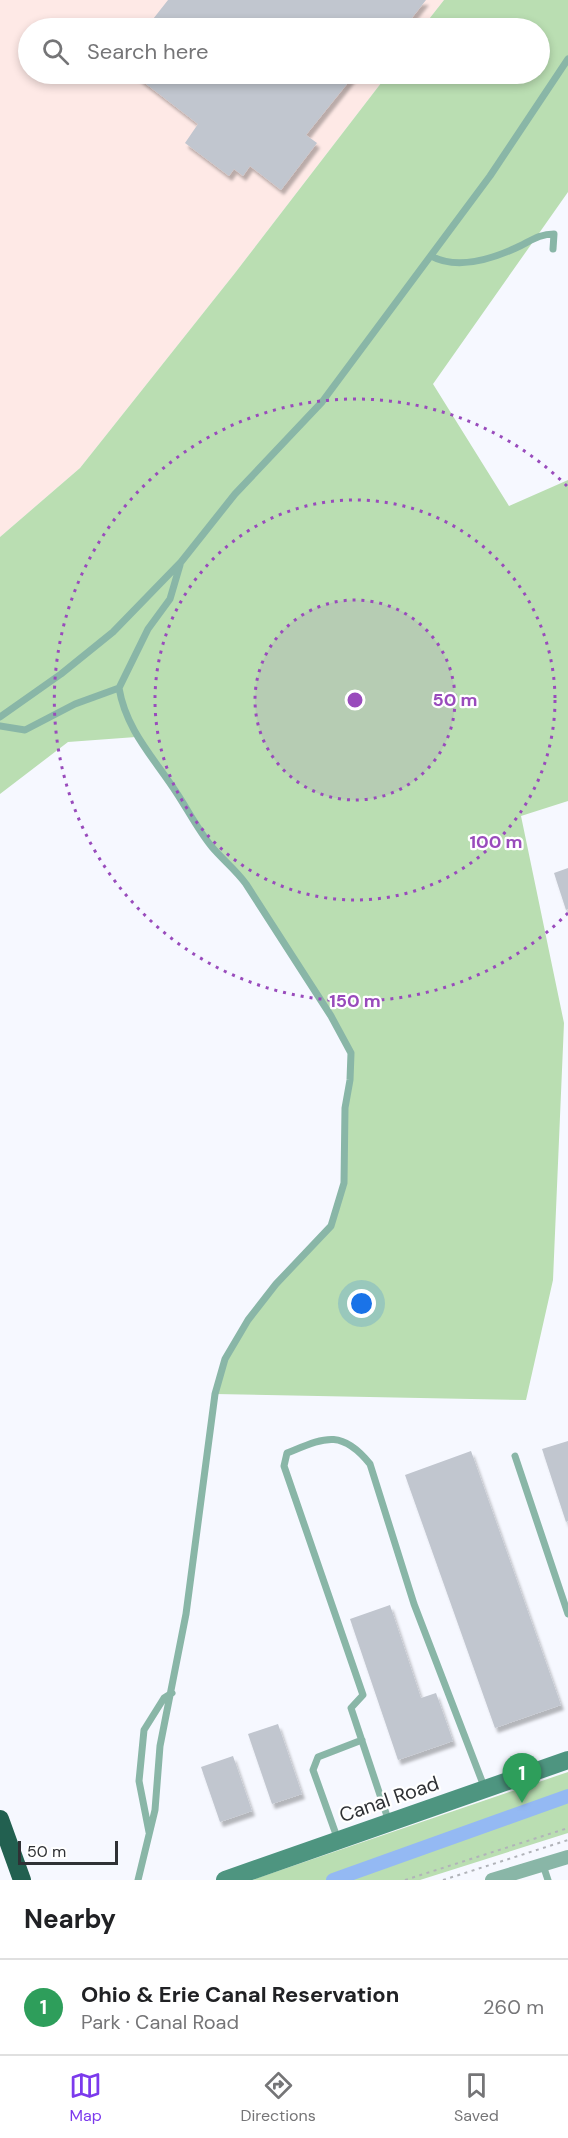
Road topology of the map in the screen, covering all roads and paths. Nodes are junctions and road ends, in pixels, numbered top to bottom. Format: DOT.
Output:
graph roads {
  1 [pos="568,59"];
  2 [pos="553,249"];
  3 [pos="431,256"];
  4 [pos="181,562"];
  5 [pos="119,688"];
  6 [pos="0,717"];
  7 [pos="0,726"];
  8 [pos="515,1456"];
  9 [pos="568,1614"];
  10 [pos="172,1693"];
  11 [pos="362,1740"];
  12 [pos="568,1760"];
  13 [pos="484,1789"];
  14 [pos="0,1820"];
  15 [pos="389,1822"];
  16 [pos="568,1828"];
  17 [pos="150,1837"];
  18 [pos="338,1840"];
  19 [pos="568,1840"];
  20 [pos="568,1857"];
  21 [pos="543,1864"];
  22 [pos="22,1880"];
  23 [pos="138,1880"];
  24 [pos="225,1880"];
  25 [pos="405,1880"];
  26 [pos="443,1880"];
  27 [pos="492,1880"];
  28 [pos="548,1880"];
  1 -- 3 [label="lane"];
  2 -- 3 [label="lane"];
  3 -- 4 [label="lane"];
  4 -- 5 [label="lane"];
  4 -- 6 [label="lane"];
  5 -- 7 [label="lane"];
  5 -- 10 [label="lane"];
  8 -- 9 [label="lane"];
  10 -- 17 [label="lane"];
  10 -- 17 [label="lane"];
  11 -- 13 [label="lane"];
  11 -- 15 [label="lane"];
  11 -- 18 [label="lane"];
  12 -- 13 [label="main road, Canal Road"];
  13 -- 15 [label="main road, Canal Road"];
  14 -- 22 [label="highway"];
  15 -- 18 [label="main road, Canal Road"];
  16 -- 25 [label="path"];
  17 -- 23 [label="lane"];
  18 -- 24 [label="main road, Canal Road"];
  19 -- 26 [label="path"];
  20 -- 21 [label="street"];
  21 -- 27 [label="street"];
  21 -- 28 [label="lane"];
}
